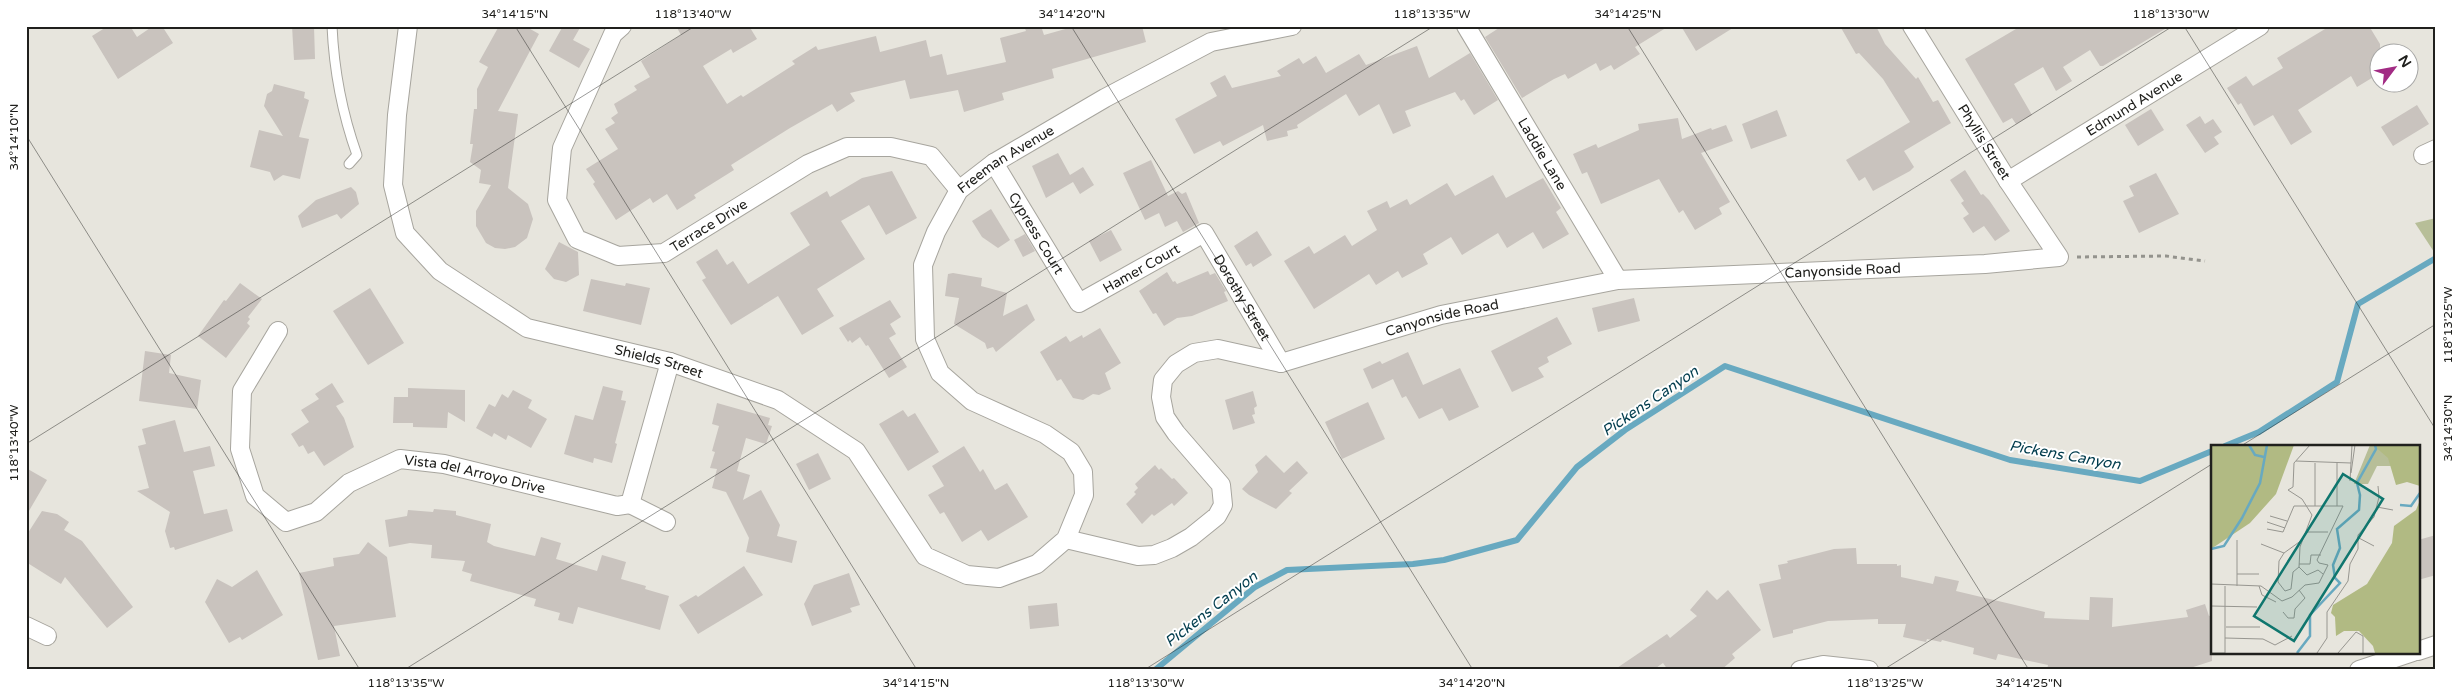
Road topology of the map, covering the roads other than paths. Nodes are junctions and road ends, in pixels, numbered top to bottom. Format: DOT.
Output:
graph roads {
  1 [pos="332,26"];
  2 [pos="408,26"];
  3 [pos="622,26"];
  4 [pos="1292,26"];
  5 [pos="1466,26"];
  6 [pos="1912,26"];
  7 [pos="2260,26"];
  8 [pos="994,163"];
  9 [pos="349,164"];
  10 [pos="2008,181"];
  11 [pos="959,190"];
  12 [pos="1204,234"];
  13 [pos="2059,257"];
  14 [pos="1618,280"];
  15 [pos="1079,303"];
  16 [pos="278,331"];
  17 [pos="670,362"];
  18 [pos="1281,363"];
  19 [pos="630,504"];
  20 [pos="666,522"];
  21 [pos="1066,539"];
  22 [pos="26,626"];
  23 [pos="47,636"];
  24 [pos="2436,645"];
  25 [pos="2420,649"];
  26 [pos="2407,654"];
  27 [pos="1800,670"];
  28 [pos="1869,670"];
  29 [pos="2360,670"];
  1 -- 9 [label="lane"];
  2 -- 17 [label="street, Shields Street"];
  3 -- 11 [label="street, Terrace Drive"];
  4 -- 8 [label="street, Freeman Avenue"];
  5 -- 14 [label="street, Laddie Lane"];
  6 -- 10 [label="street, Phyllis Street"];
  7 -- 10 [label="street, Edmund Avenue"];
  8 -- 11 [label="street, Freeman Avenue"];
  8 -- 15 [label="street, Cypress Court"];
  10 -- 13 [label="street, Phyllis Street"];
  11 -- 21 [label="street, Freeman Avenue"];
  12 -- 15 [label="street, Hamer Court"];
  12 -- 18 [label="street, Dorothy Street"];
  13 -- 14 [label="street, Canyonside Road"];
  14 -- 18 [label="street, Canyonside Road"];
  16 -- 19 [label="street, Vista del Arroyo Drive"];
  17 -- 19 [label="street"];
  17 -- 21 [label="street, Shields Street"];
  18 -- 21 [label="street, Canyonside Road"];
  19 -- 20 [label="street"];
  22 -- 23 [label="street"];
  24 -- 25 [label="street"];
  26 -- 29 [label="street"];
  27 -- 28 [label="street"];
}
